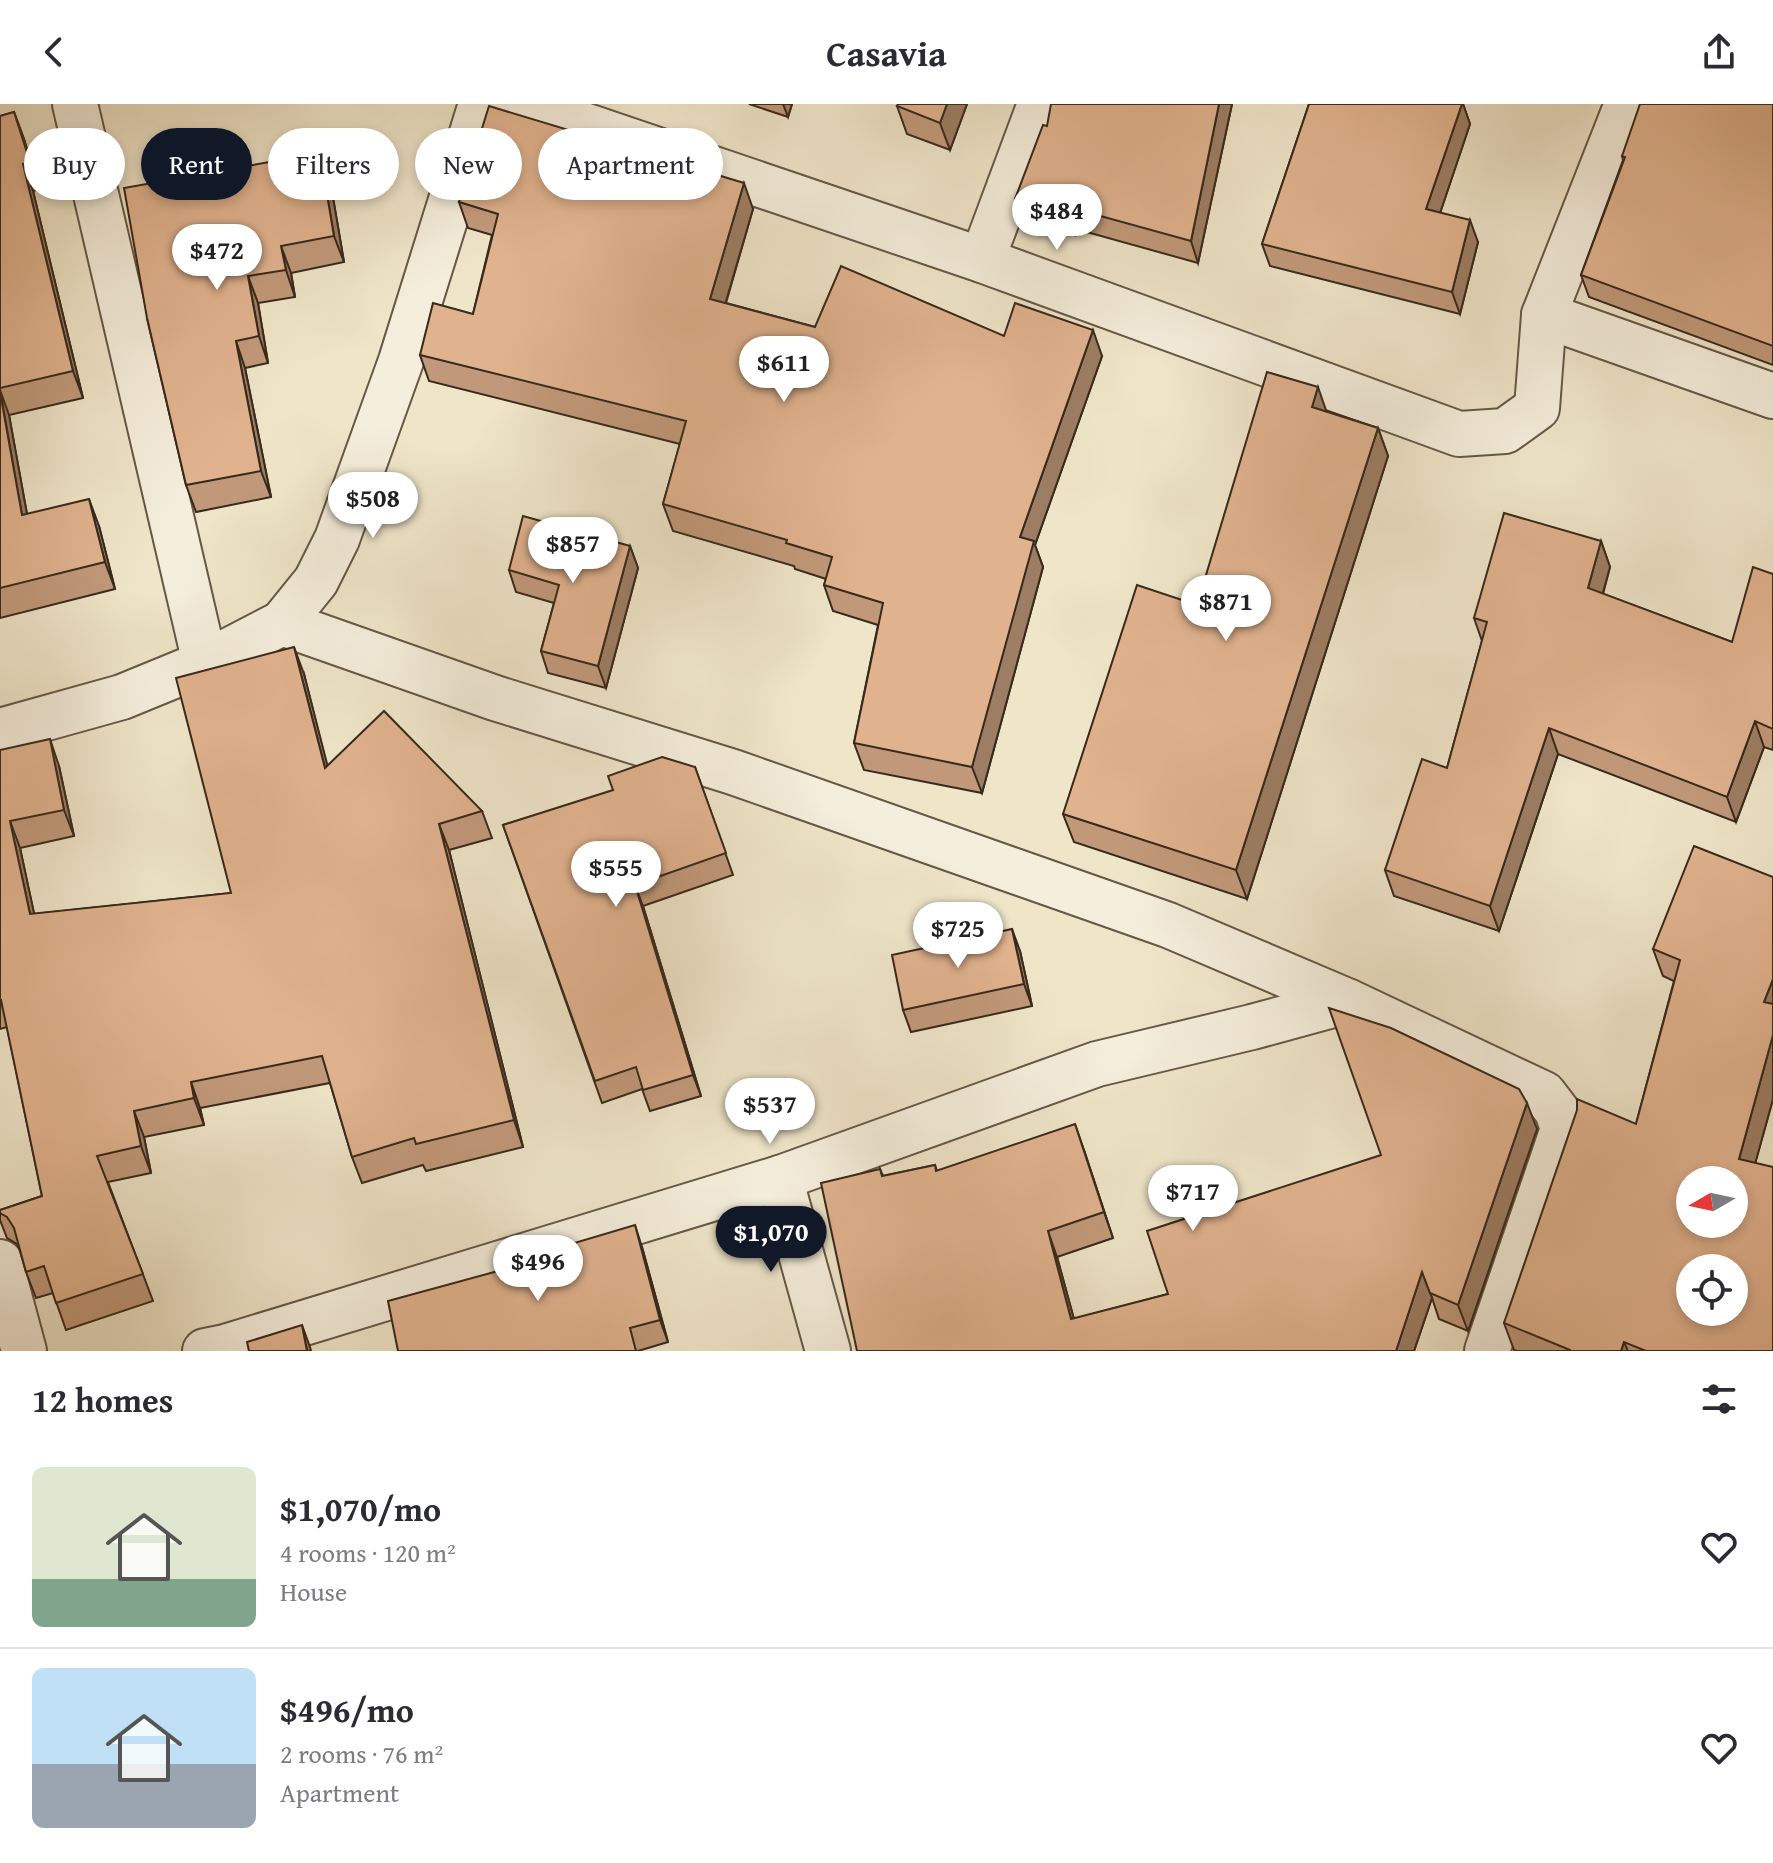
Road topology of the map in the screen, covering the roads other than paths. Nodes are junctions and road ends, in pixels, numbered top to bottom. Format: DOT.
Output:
graph roads {
  1 [pos="75,104"];
  2 [pos="481,104"];
  3 [pos="522,104"];
  4 [pos="1040,104"];
  5 [pos="1627,104"];
  6 [pos="982,260"];
  7 [pos="1544,315"];
  8 [pos="1773,396"];
  9 [pos="282,623"];
  10 [pos="205,663"];
  11 [pos="0,731"];
  12 [pos="1347,1001"];
  13 [pos="780,1178"];
  14 [pos="0,1262"];
  15 [pos="219,1350"];
  16 [pos="24,1351"];
  17 [pos="828,1351"];
  18 [pos="1487,1351"];
  1 -- 10 [label="street"];
  2 -- 9 [label="street"];
  3 -- 6 [label="street"];
  4 -- 6 [label="street"];
  5 -- 7 [label="street"];
  6 -- 7 [label="street"];
  7 -- 8 [label="street"];
  9 -- 10 [label="street"];
  9 -- 12 [label="street"];
  10 -- 11 [label="street"];
  12 -- 13 [label="street"];
  12 -- 18 [label="street"];
  13 -- 15 [label="street"];
  13 -- 17 [label="street"];
  14 -- 16 [label="street"];
}
